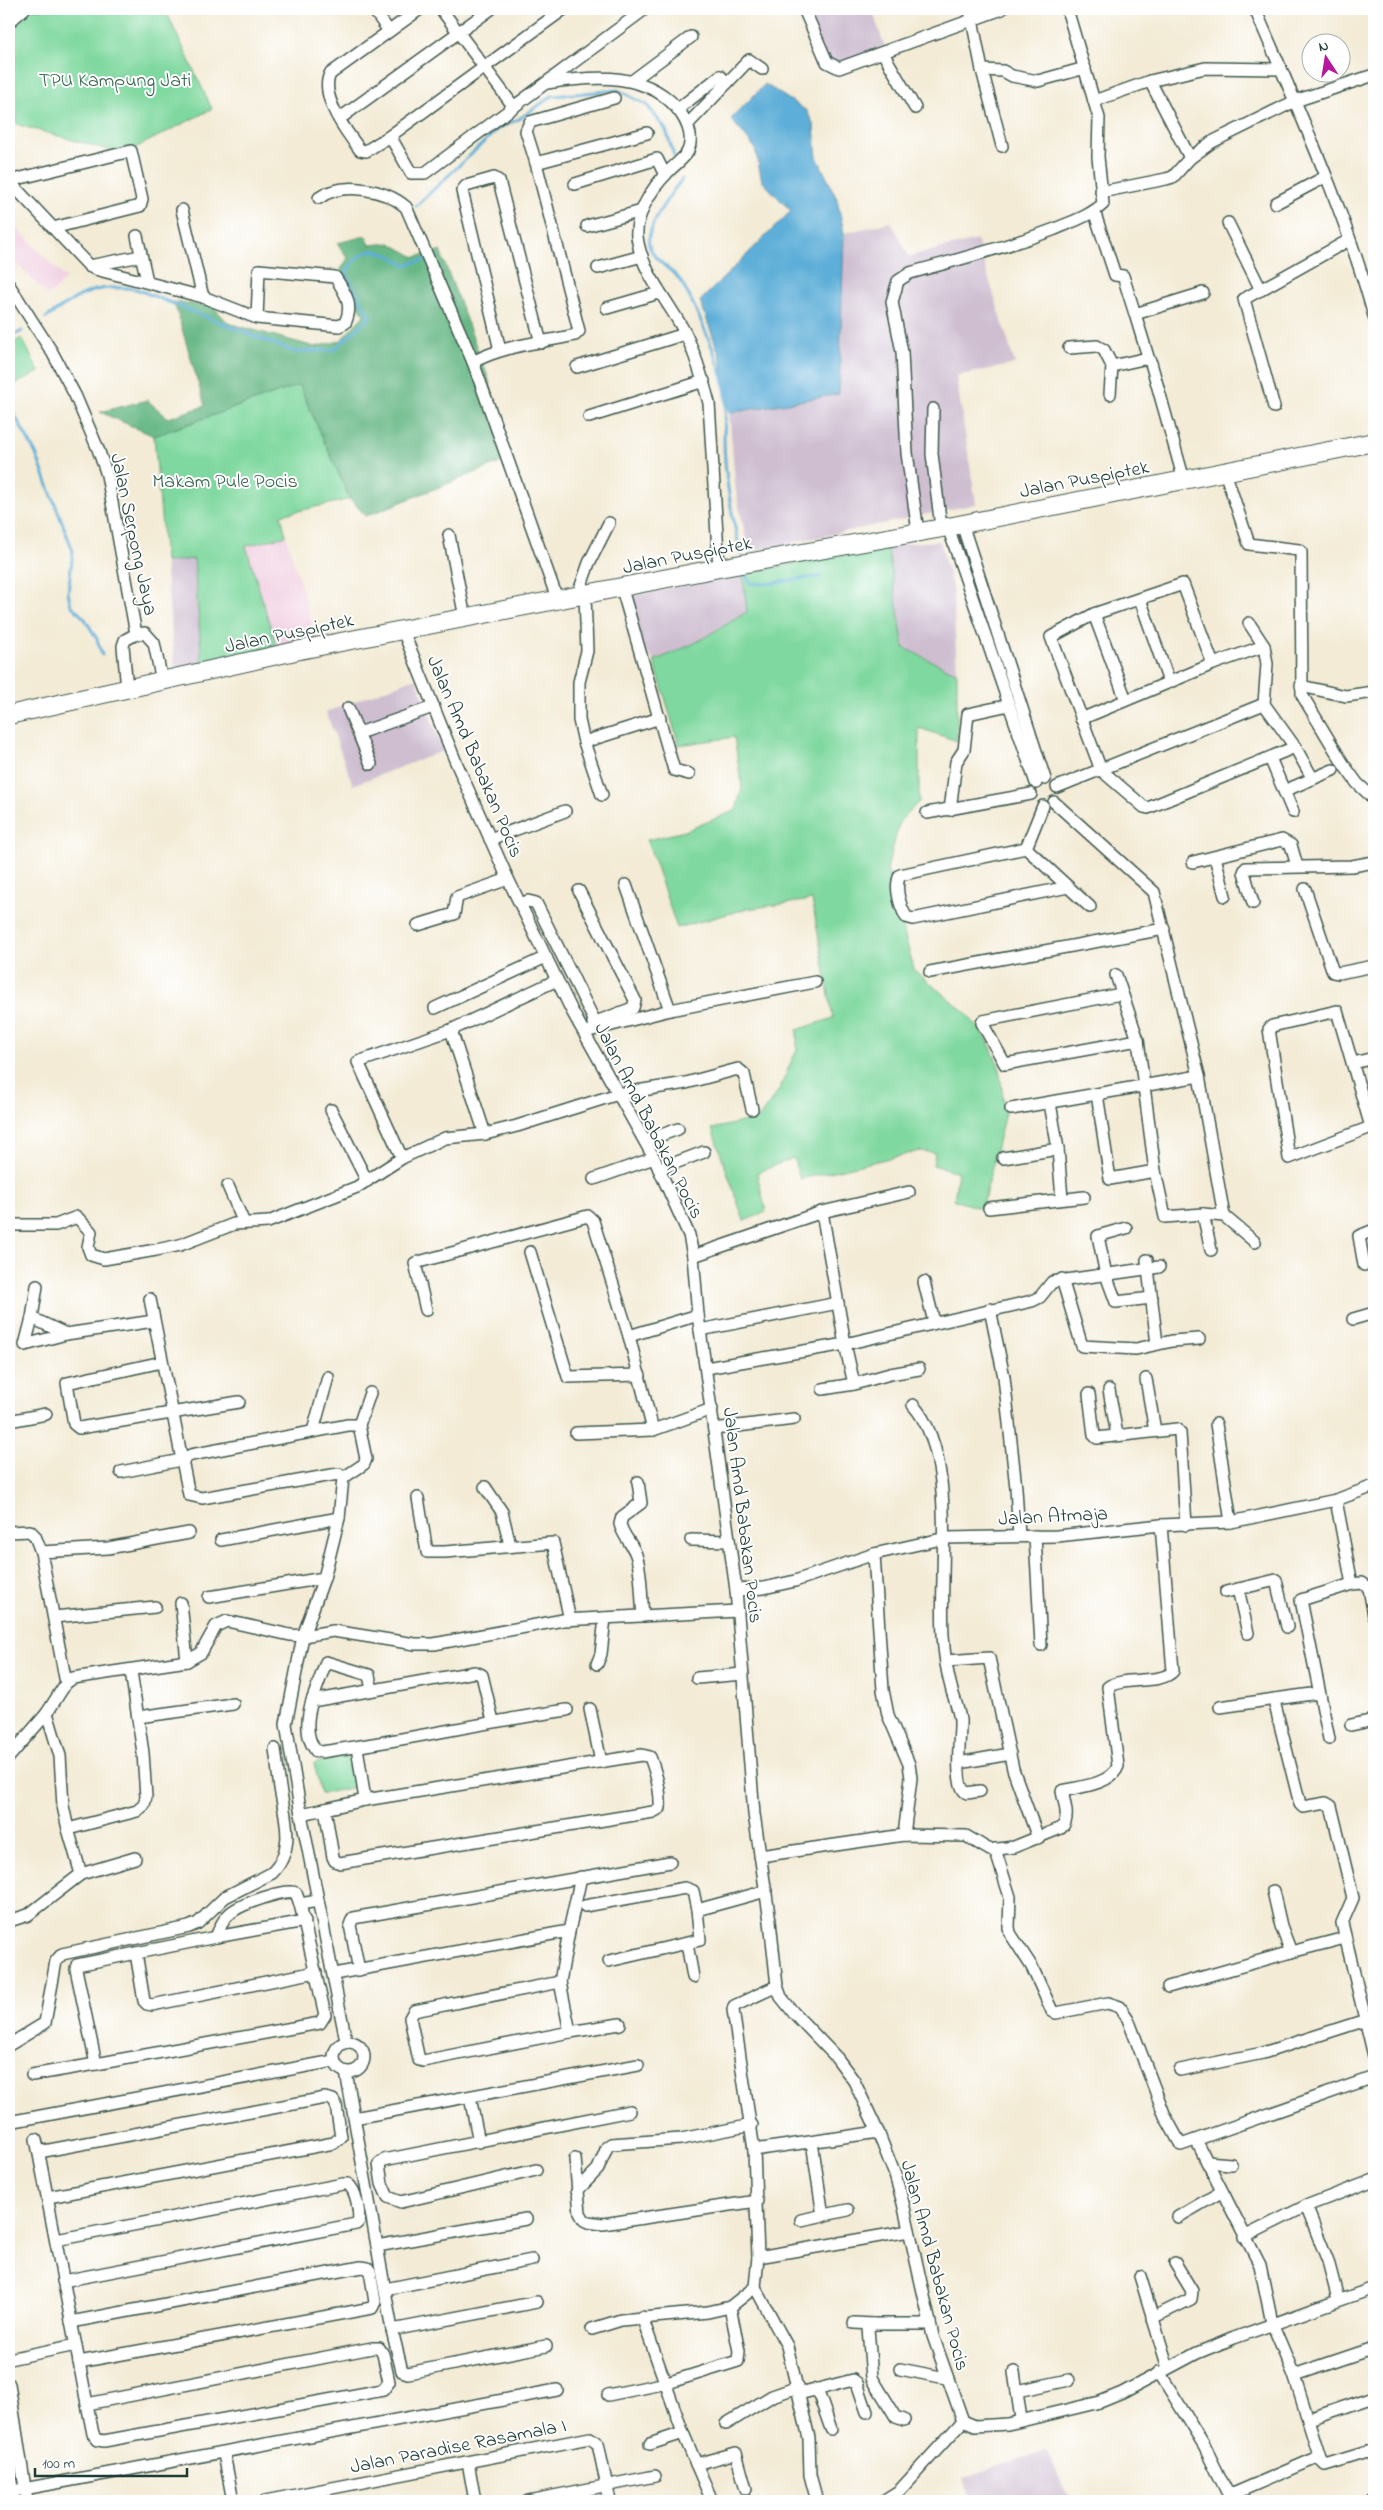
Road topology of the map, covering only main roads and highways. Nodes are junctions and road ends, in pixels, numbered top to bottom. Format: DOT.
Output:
graph roads {
  1 [pos="1374,442"];
  2 [pos="9,715"];
  1 -- 2 [label="main road, Jalan Puspiptek"];
}
